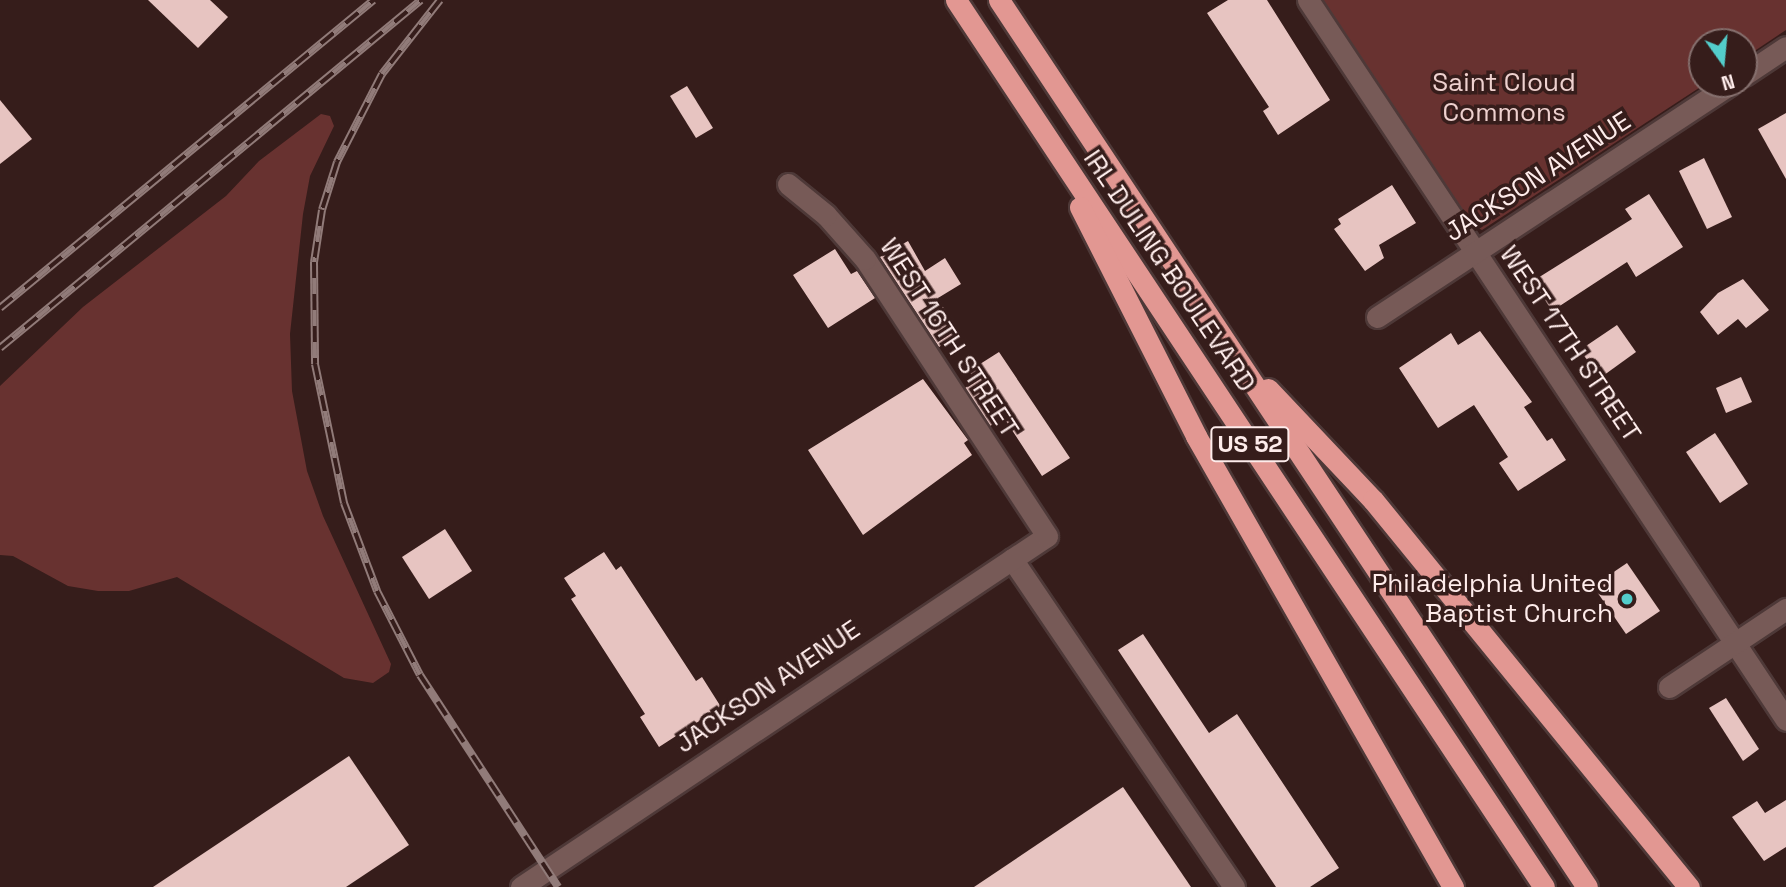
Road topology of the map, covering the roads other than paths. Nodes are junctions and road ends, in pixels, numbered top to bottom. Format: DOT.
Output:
graph roads {
  1 [pos="956,0"];
  2 [pos="999,0"];
  3 [pos="1308,0"];
  4 [pos="1786,47"];
  5 [pos="1758,66"];
  6 [pos="1709,98"];
  7 [pos="1042,130"];
  8 [pos="788,184"];
  9 [pos="1474,253"];
  10 [pos="1377,317"];
  11 [pos="1232,351"];
  12 [pos="1047,536"];
  13 [pos="1012,559"];
  14 [pos="1786,609"];
  15 [pos="1735,643"];
  16 [pos="1669,687"];
  17 [pos="1786,720"];
  18 [pos="522,887"];
  19 [pos="1234,887"];
  20 [pos="1453,887"];
  21 [pos="1544,887"];
  22 [pos="1587,887"];
  23 [pos="1689,887"];
  1 -- 7 [label="highway, IRL DULING BOULEVARD / US 52"];
  2 -- 11 [label="highway, IRL DULING BOULEVARD / US 52"];
  3 -- 9 [label="street, WEST 17TH STREET"];
  4 -- 5 [label="street"];
  6 -- 9 [label="street, JACKSON AVENUE"];
  7 -- 20 [label="highway"];
  7 -- 21 [label="highway, IRL DULING BOULEVARD / US 52"];
  8 -- 12 [label="street, WEST 16TH STREET"];
  9 -- 10 [label="street, JACKSON AVENUE"];
  9 -- 15 [label="street, WEST 17TH STREET"];
  11 -- 22 [label="highway, IRL DULING BOULEVARD / US 52"];
  11 -- 23 [label="highway"];
  12 -- 13 [label="street, JACKSON AVENUE"];
  13 -- 18 [label="street, JACKSON AVENUE"];
  13 -- 19 [label="street"];
  14 -- 15 [label="street"];
  15 -- 16 [label="street"];
  15 -- 17 [label="street, WEST 17TH STREET"];
}
